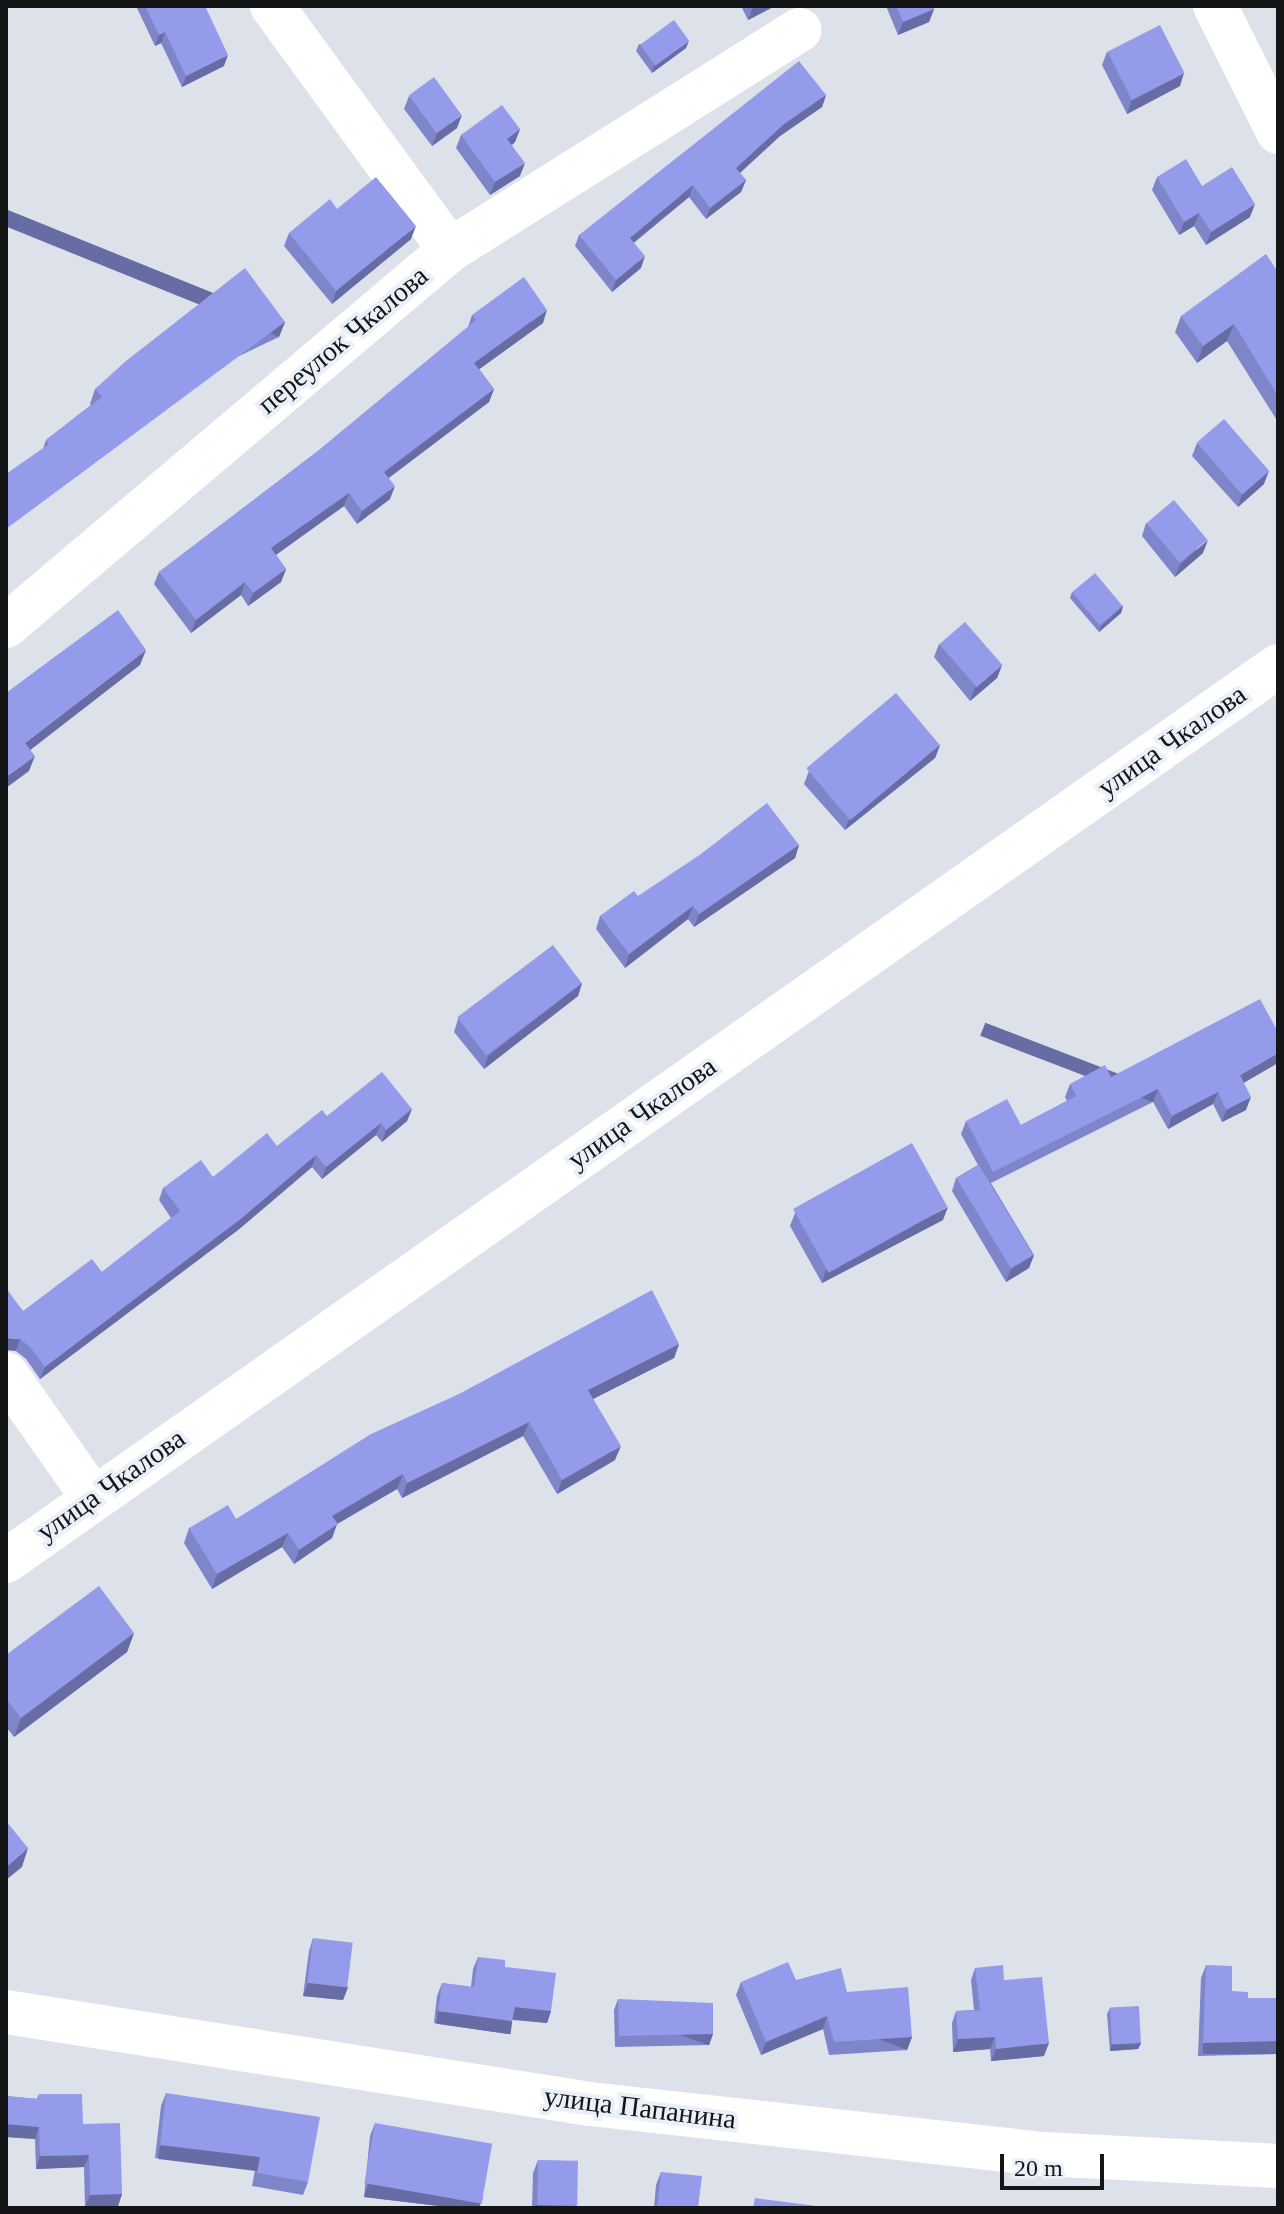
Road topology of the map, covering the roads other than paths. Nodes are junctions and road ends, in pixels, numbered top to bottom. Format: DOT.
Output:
graph roads {
  1 [pos="272,6"];
  2 [pos="1215,6"];
  3 [pos="800,30"];
  4 [pos="1278,132"];
  5 [pos="450,250"];
  6 [pos="6,626"];
  7 [pos="1275,677"];
  8 [pos="6,1374"];
  9 [pos="93,1498"];
  10 [pos="6,1561"];
  11 [pos="6,2012"];
  12 [pos="1278,2166"];
  1 -- 5 [label="street, переулок Чкалова"];
  2 -- 4 [label="street"];
  3 -- 5 [label="street"];
  5 -- 6 [label="street, переулок Чкалова"];
  7 -- 9 [label="street, улица Чкалова"];
  8 -- 9 [label="street"];
  9 -- 10 [label="street, улица Чкалова"];
  11 -- 12 [label="street, улица Папанина"];
}
